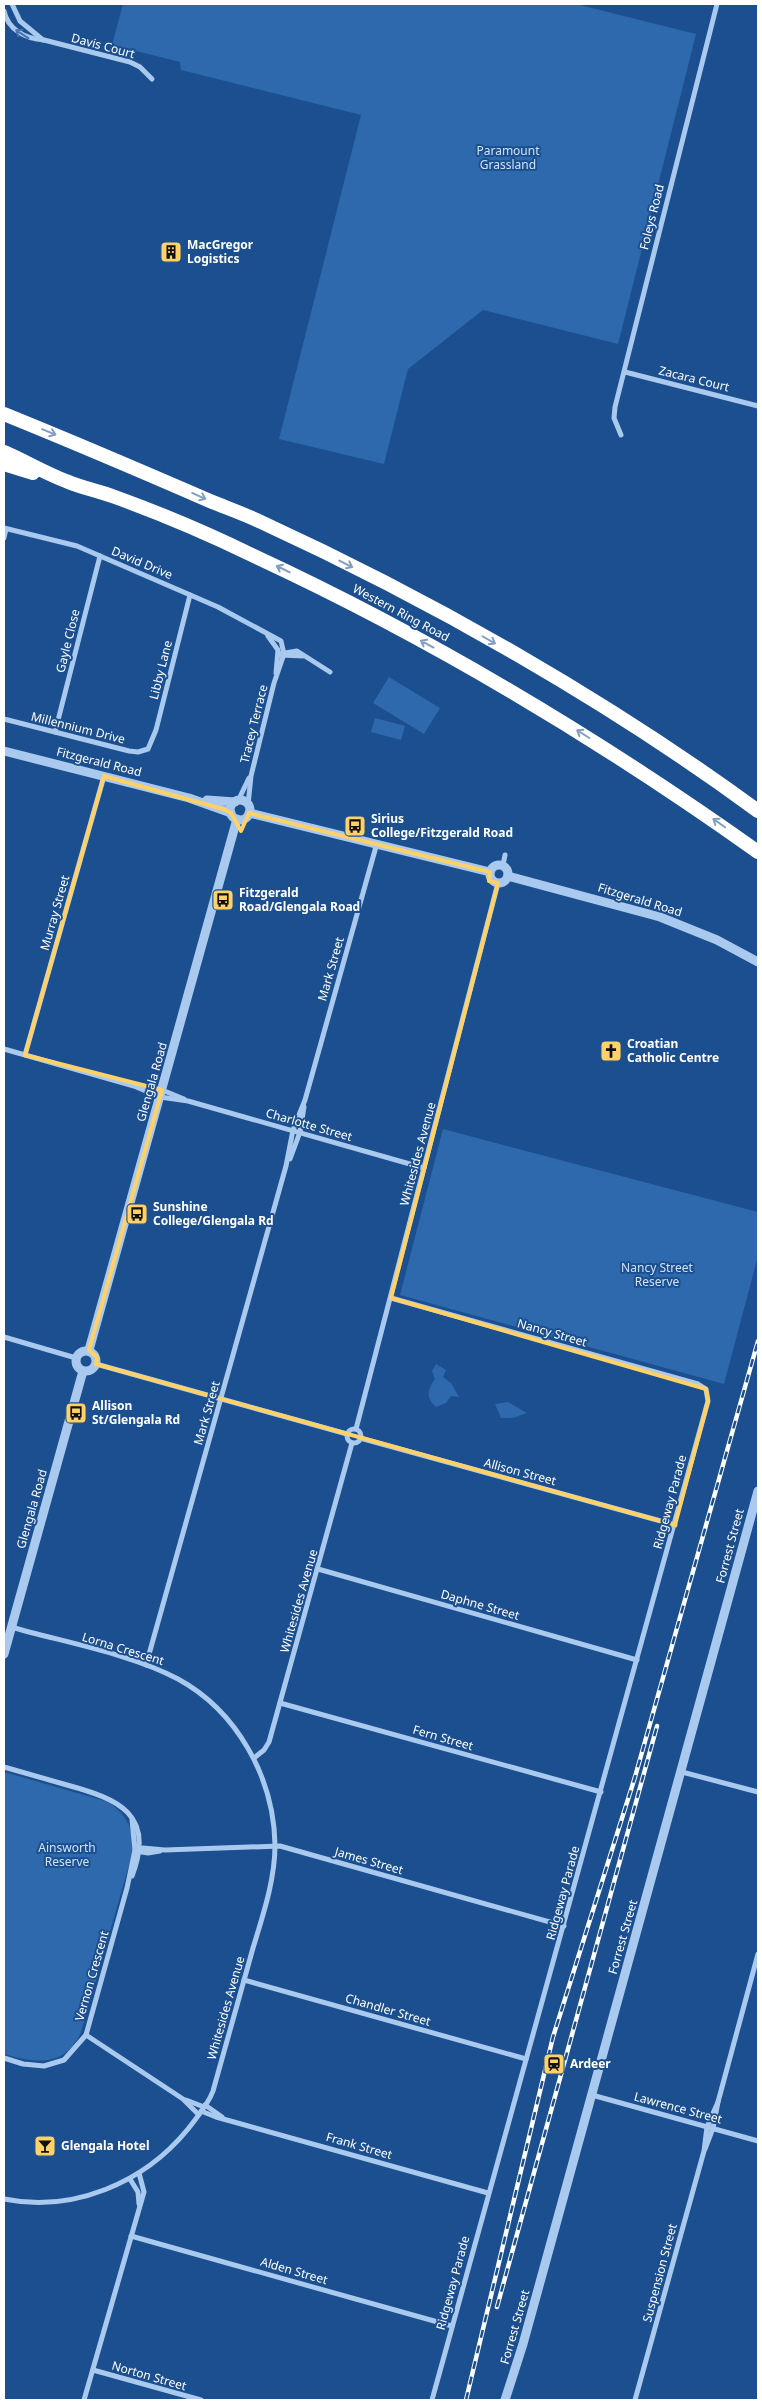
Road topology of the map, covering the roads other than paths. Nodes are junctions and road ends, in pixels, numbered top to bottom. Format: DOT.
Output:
graph roads {
  1 [pos="12,4"];
  2 [pos="717,4"];
  3 [pos="15,15"];
  4 [pos="5,16"];
  5 [pos="44,40"];
  6 [pos="152,78"];
  7 [pos="625,372"];
  8 [pos="758,406"];
  9 [pos="4,414"];
  10 [pos="621,435"];
  11 [pos="4,452"];
  12 [pos="4,464"];
  13 [pos="68,482"];
  14 [pos="5,529"];
  15 [pos="4,538"];
  16 [pos="100,556"];
  17 [pos="190,595"];
  18 [pos="283,654"];
  19 [pos="330,672"];
  20 [pos="4,719"];
  21 [pos="55,732"];
  22 [pos="148,750"];
  23 [pos="4,751"];
  24 [pos="104,776"];
  25 [pos="251,776"];
  26 [pos="189,798"];
  27 [pos="237,801"];
  28 [pos="249,809"];
  29 [pos="758,811"];
  30 [pos="234,816"];
  31 [pos="377,843"];
  32 [pos="758,852"];
  33 [pos="505,855"];
  34 [pos="503,865"];
  35 [pos="490,872"];
  36 [pos="508,876"];
  37 [pos="498,883"];
  38 [pos="758,962"];
  39 [pos="4,1049"];
  40 [pos="26,1055"];
  41 [pos="161,1093"];
  42 [pos="305,1100"];
  43 [pos="293,1130"];
  44 [pos="300,1132"];
  45 [pos="286,1166"];
  46 [pos="424,1168"];
  47 [pos="390,1298"];
  48 [pos="4,1337"];
  49 [pos="90,1350"];
  50 [pos="76,1358"];
  51 [pos="96,1364"];
  52 [pos="84,1371"];
  53 [pos="706,1390"];
  54 [pos="221,1399"];
  55 [pos="356,1429"];
  56 [pos="347,1434"];
  57 [pos="360,1438"];
  58 [pos="352,1443"];
  59 [pos="758,1492"];
  60 [pos="675,1525"];
  61 [pos="318,1569"];
  62 [pos="11,1627"];
  63 [pos="6,1637"];
  64 [pos="4,1654"];
  65 [pos="636,1660"];
  66 [pos="146,1665"];
  67 [pos="280,1703"];
  68 [pos="254,1758"];
  69 [pos="4,1767"];
  70 [pos="682,1772"];
  71 [pos="601,1792"];
  72 [pos="758,1792"];
  73 [pos="275,1845"];
  74 [pos="138,1851"];
  75 [pos="564,1926"];
  76 [pos="758,1954"];
  77 [pos="244,1980"];
  78 [pos="86,2035"];
  79 [pos="4,2058"];
  80 [pos="526,2059"];
  81 [pos="592,2095"];
  82 [pos="183,2099"];
  83 [pos="202,2109"];
  84 [pos="710,2128"];
  85 [pos="758,2141"];
  86 [pos="139,2173"];
  87 [pos="130,2179"];
  88 [pos="488,2193"];
  89 [pos="4,2200"];
  90 [pos="138,2208"];
  91 [pos="130,2236"];
  92 [pos="452,2326"];
  93 [pos="92,2370"];
  94 [pos="84,2400"];
  95 [pos="201,2400"];
  96 [pos="432,2400"];
  97 [pos="507,2400"];
  98 [pos="635,2400"];
  1 -- 3 [label="street"];
  2 -- 7 [label="street, Foleys Road"];
  3 -- 4 [label="street"];
  3 -- 4 [label="street, Davis Court"];
  3 -- 5 [label="street, Davis Court"];
  5 -- 4 [label="street, Davis Court, one-way"];
  5 -- 6 [label="street, Davis Court"];
  7 -- 8 [label="street, Zacara Court"];
  7 -- 10 [label="street, Foleys Road"];
  9 -- 29 [label="highway, Western Ring Road, one-way"];
  11 -- 13 [label="highway, Western Ring Road"];
  12 -- 13 [label="highway"];
  32 -- 13 [label="highway, Western Ring Road, one-way"];
  14 -- 15 [label="street"];
  14 -- 16 [label="street, David Drive"];
  16 -- 17 [label="street, David Drive"];
  16 -- 21 [label="street, Gayle Close"];
  17 -- 18 [label="street, David Drive"];
  17 -- 22 [label="street, Libby Lane"];
  18 -- 19 [label="street"];
  18 -- 25 [label="street, Tracey Terrace"];
  20 -- 21 [label="street, Millennium Drive"];
  21 -- 22 [label="street, Millennium Drive"];
  23 -- 24 [label="street, Fitzgerald Road"];
  24 -- 26 [label="street, Fitzgerald Road"];
  24 -- 40 [label="street, Murray Street"];
  25 -- 27 [label="street, Tracey Terrace"];
  25 -- 28 [label="street, Tracey Terrace"];
  26 -- 27 [label="street, Fitzgerald Road"];
  26 -- 30 [label="street, Fitzgerald Road"];
  27 -- 28 [label="street, Fitzgerald Road"];
  27 -- 30 [label="street, Glengala Road"];
  28 -- 30 [label="street"];
  28 -- 31 [label="street"];
  30 -- 41 [label="street, Glengala Road"];
  31 -- 35 [label="street"];
  31 -- 42 [label="street, Mark Street"];
  33 -- 34 [label="street"];
  34 -- 35 [label="street"];
  34 -- 36 [label="street"];
  35 -- 37 [label="street"];
  36 -- 37 [label="street"];
  36 -- 38 [label="street, Fitzgerald Road"];
  37 -- 46 [label="street, Whitesides Avenue"];
  39 -- 40 [label="street, Charlotte Street"];
  40 -- 41 [label="street, Charlotte Street"];
  41 -- 43 [label="street, Charlotte Street"];
  41 -- 49 [label="street, Glengala Road"];
  42 -- 43 [label="street, Mark Street"];
  42 -- 44 [label="street, Mark Street"];
  43 -- 44 [label="street, Charlotte Street"];
  43 -- 45 [label="street, Mark Street"];
  44 -- 45 [label="street, Mark Street"];
  44 -- 46 [label="street, Charlotte Street"];
  45 -- 54 [label="street, Mark Street"];
  46 -- 47 [label="street, Whitesides Avenue"];
  47 -- 53 [label="street, Nancy Street"];
  47 -- 55 [label="street, Whitesides Avenue"];
  48 -- 50 [label="street"];
  49 -- 50 [label="street"];
  49 -- 51 [label="street"];
  50 -- 52 [label="street"];
  51 -- 52 [label="street"];
  51 -- 54 [label="street"];
  52 -- 62 [label="street, Glengala Road"];
  53 -- 60 [label="street, Ridgeway Parade"];
  54 -- 56 [label="street"];
  54 -- 66 [label="street, Mark Street"];
  55 -- 56 [label="street"];
  55 -- 57 [label="street"];
  56 -- 58 [label="street"];
  57 -- 58 [label="street"];
  57 -- 60 [label="street, Allison Street"];
  58 -- 61 [label="street, Whitesides Avenue"];
  59 -- 70 [label="street, Forrest Street"];
  60 -- 65 [label="street, Ridgeway Parade"];
  61 -- 65 [label="street, Daphne Street"];
  61 -- 67 [label="street, Whitesides Avenue"];
  62 -- 63 [label="street, Glengala Road"];
  62 -- 66 [label="street, Lorna Crescent"];
  63 -- 64 [label="street, Glengala Road"];
  65 -- 71 [label="street, Ridgeway Parade"];
  66 -- 68 [label="street, Lorna Crescent"];
  67 -- 68 [label="street, Whitesides Avenue"];
  67 -- 71 [label="street, Fern Street"];
  68 -- 73 [label="street, Lorna Crescent"];
  69 -- 74 [label="street, Vernon Crescent"];
  70 -- 72 [label="street"];
  70 -- 81 [label="street, Forrest Street"];
  71 -- 75 [label="street, Ridgeway Parade"];
  73 -- 74 [label="street, James Street"];
  73 -- 75 [label="street, James Street"];
  73 -- 77 [label="street, Whitesides Avenue"];
  74 -- 78 [label="street, Vernon Crescent"];
  75 -- 80 [label="street, Ridgeway Parade"];
  76 -- 84 [label="street, Suspension Street"];
  77 -- 80 [label="street, Chandler Street"];
  77 -- 83 [label="street, Whitesides Avenue"];
  78 -- 79 [label="street, Vernon Crescent"];
  78 -- 82 [label="street, Frank Street"];
  80 -- 88 [label="street, Ridgeway Parade"];
  81 -- 84 [label="street, Lawrence Street"];
  81 -- 97 [label="street, Forrest Street"];
  82 -- 83 [label="street, Frank Street"];
  82 -- 83 [label="street, Frank Street"];
  83 -- 86 [label="street, Whitesides Avenue"];
  83 -- 88 [label="street, Frank Street"];
  84 -- 85 [label="street, Lawrence Street"];
  84 -- 98 [label="street, Suspension Street"];
  86 -- 87 [label="street, Whitesides Avenue"];
  86 -- 90 [label="street"];
  87 -- 89 [label="street, Whitesides Avenue"];
  87 -- 90 [label="street"];
  88 -- 92 [label="street, Ridgeway Parade"];
  90 -- 91 [label="street"];
  91 -- 92 [label="street, Alden Street"];
  91 -- 93 [label="street"];
  92 -- 96 [label="street, Ridgeway Parade"];
  93 -- 94 [label="street"];
  93 -- 95 [label="street, Norton Street"];
}
